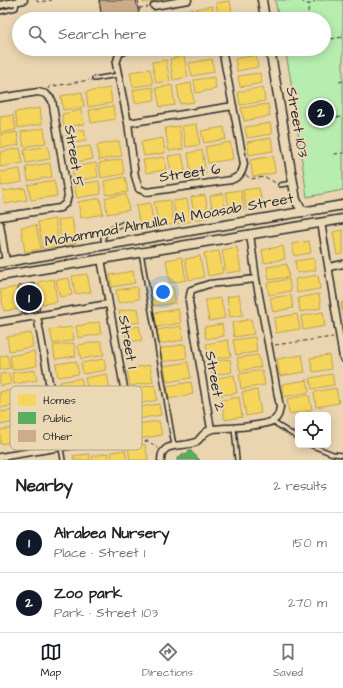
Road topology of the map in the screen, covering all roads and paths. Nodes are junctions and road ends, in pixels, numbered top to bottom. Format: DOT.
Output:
graph roads {
  1 [pos="24,0"];
  2 [pos="36,0"];
  3 [pos="52,0"];
  4 [pos="99,0"];
  5 [pos="138,0"];
  6 [pos="188,0"];
  7 [pos="262,0"];
  8 [pos="301,0"];
  9 [pos="316,0"];
  10 [pos="17,1"];
  11 [pos="308,4"];
  12 [pos="0,5"];
  13 [pos="154,6"];
  14 [pos="139,8"];
  15 [pos="0,12"];
  16 [pos="101,12"];
  17 [pos="140,12"];
  18 [pos="264,12"];
  19 [pos="307,12"];
  20 [pos="343,37"];
  21 [pos="331,39"];
  22 [pos="118,56"];
  23 [pos="223,56"];
  24 [pos="271,56"];
  25 [pos="118,75"];
  26 [pos="94,79"];
  27 [pos="343,81"];
  28 [pos="340,82"];
  29 [pos="46,94"];
  30 [pos="0,98"];
  31 [pos="233,106"];
  32 [pos="343,117"];
  33 [pos="330,118"];
  34 [pos="128,123"];
  35 [pos="343,153"];
  36 [pos="334,154"];
  37 [pos="243,172"];
  38 [pos="293,183"];
  39 [pos="280,185"];
  40 [pos="296,200"];
  41 [pos="343,205"];
  42 [pos="305,212"];
  43 [pos="290,214"];
  44 [pos="0,217"];
  45 [pos="343,219"];
  46 [pos="321,222"];
  47 [pos="125,223"];
  48 [pos="0,224"];
  49 [pos="250,234"];
  50 [pos="139,240"];
  51 [pos="104,246"];
  52 [pos="143,252"];
  53 [pos="101,260"];
  54 [pos="3,262"];
  55 [pos="343,264"];
  56 [pos="329,267"];
  57 [pos="0,276"];
  58 [pos="256,279"];
  59 [pos="108,304"];
  60 [pos="37,316"];
  61 [pos="0,322"];
  62 [pos="341,336"];
  63 [pos="269,346"];
  64 [pos="343,358"];
  65 [pos="50,386"];
  66 [pos="123,386"];
  67 [pos="273,422"];
  68 [pos="234,428"];
  69 [pos="210,429"];
  70 [pos="295,436"];
  71 [pos="142,442"];
  72 [pos="174,446"];
  73 [pos="318,448"];
  74 [pos="49,450"];
  75 [pos="61,450"];
  76 [pos="163,451"];
  77 [pos="343,455"];
  78 [pos="0,458"];
  79 [pos="63,460"];
  80 [pos="161,460"];
  81 [pos="237,460"];
  1 -- 10 [label="street"];
  2 -- 3 [label="path"];
  4 -- 16 [label="path"];
  5 -- 14 [label="path"];
  6 -- 13 [label="street"];
  7 -- 18 [label="street"];
  8 -- 11 [label="path"];
  9 -- 11 [label="path"];
  10 -- 12 [label="street"];
  10 -- 15 [label="lane"];
  11 -- 19 [label="path"];
  13 -- 14 [label="path"];
  14 -- 17 [label="path"];
  20 -- 21 [label="path"];
  22 -- 25 [label="street, Street 6"];
  23 -- 31 [label="street, Street 6"];
  24 -- 38 [label="street, Street 103"];
  25 -- 26 [label="lane"];
  25 -- 34 [label="street, Street 6"];
  26 -- 29 [label="path"];
  27 -- 28 [label="path"];
  29 -- 30 [label="street"];
  29 -- 44 [label="street, Street 5"];
  31 -- 34 [label="street"];
  31 -- 37 [label="street, Street 6"];
  32 -- 33 [label="path"];
  34 -- 37 [label="street, Street 6"];
  35 -- 36 [label="path"];
  37 -- 39 [label="path"];
  38 -- 39 [label="lane"];
  38 -- 40 [label="street, Street 103"];
  40 -- 42 [label="street, Street 103"];
  40 -- 43 [label="street"];
  41 -- 42 [label="street, Mohammad Almulla Al Moasab Street"];
  42 -- 43 [label="street, Mohammad Almulla Al Moasab Street"];
  43 -- 50 [label="street, Mohammad Almulla Al Moasab Street"];
  45 -- 46 [label="street, Mohammad Almulla Al Moasab Street"];
  46 -- 49 [label="street, Mohammad Almulla Al Moasab Street"];
  46 -- 56 [label="street"];
  47 -- 51 [label="lane"];
  48 -- 54 [label="street"];
  49 -- 52 [label="street, Mohammad Almulla Al Moasab Street"];
  49 -- 58 [label="street"];
  50 -- 51 [label="street, Mohammad Almulla Al Moasab Street"];
  50 -- 52 [label="street"];
  51 -- 54 [label="street, Mohammad Almulla Al Moasab Street"];
  52 -- 53 [label="street, Mohammad Almulla Al Moasab Street"];
  52 -- 72 [label="lane"];
  53 -- 57 [label="street, Mohammad Almulla Al Moasab Street"];
  53 -- 59 [label="street, Street 1"];
  55 -- 56 [label="street"];
  56 -- 62 [label="street"];
  58 -- 63 [label="street"];
  58 -- 69 [label="street, Street 2"];
  59 -- 60 [label="street, Street 1"];
  59 -- 66 [label="street, Street 1"];
  60 -- 61 [label="street, Street 1"];
  60 -- 65 [label="street"];
  62 -- 63 [label="path"];
  62 -- 64 [label="street"];
  63 -- 67 [label="street"];
  67 -- 68 [label="street, Street 2"];
  67 -- 70 [label="lane"];
  68 -- 69 [label="street, Street 2"];
  68 -- 81 [label="lane"];
  69 -- 72 [label="street"];
  71 -- 76 [label="path"];
  72 -- 76 [label="street"];
  73 -- 77 [label="lane"];
  74 -- 78 [label="street"];
  75 -- 79 [label="lane"];
  76 -- 80 [label="street"];
}
